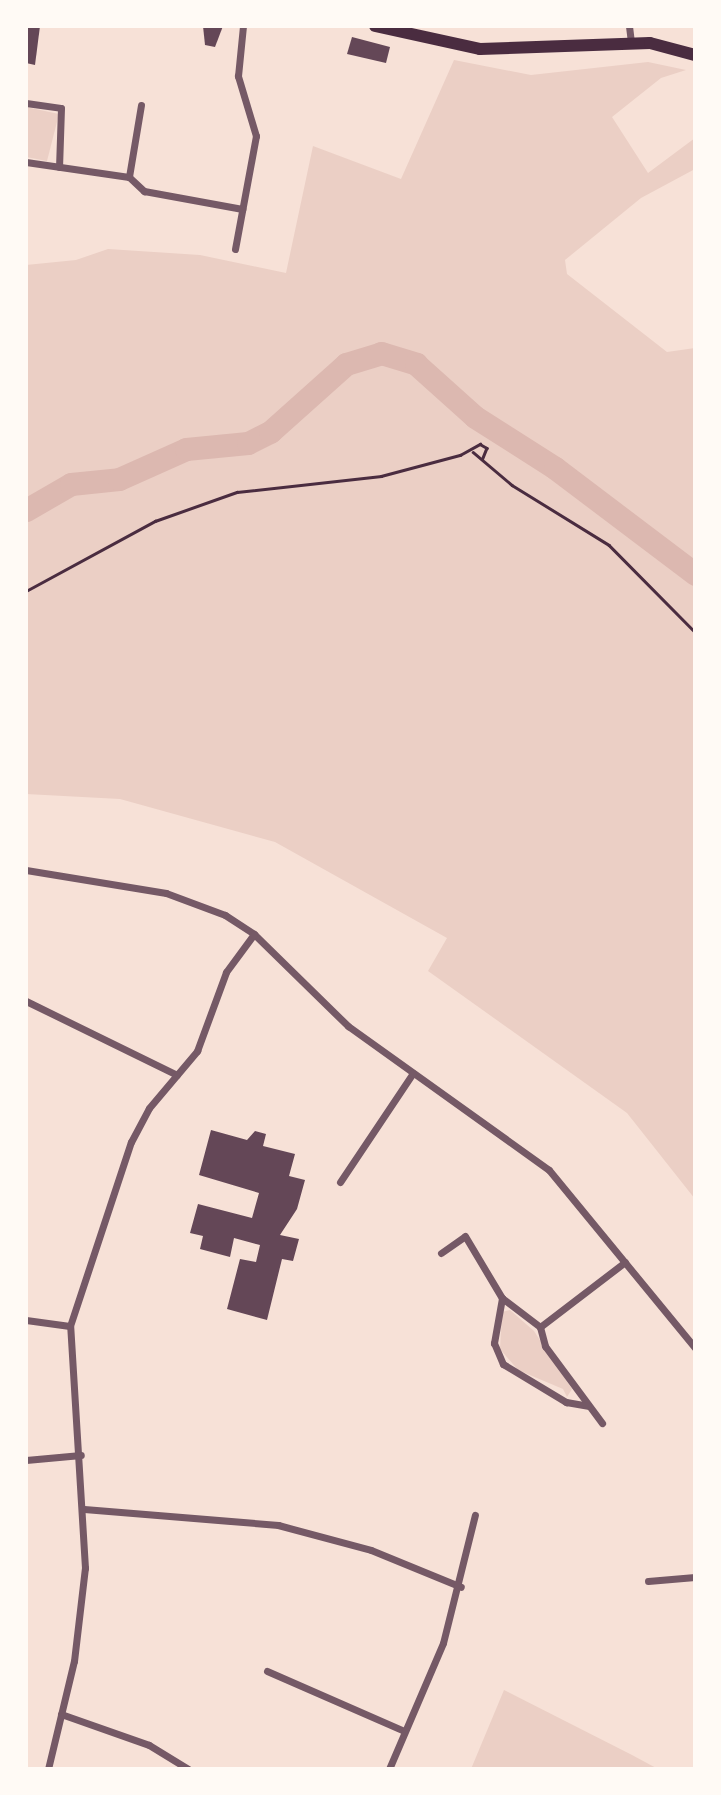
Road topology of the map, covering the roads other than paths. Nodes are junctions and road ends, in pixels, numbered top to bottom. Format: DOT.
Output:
graph roads {
  1 [pos="243,26"];
  2 [pos="375,26"];
  3 [pos="629,26"];
  4 [pos="631,43"];
  5 [pos="695,55"];
  6 [pos="26,103"];
  7 [pos="141,105"];
  8 [pos="26,162"];
  9 [pos="59,167"];
  10 [pos="129,177"];
  11 [pos="242,209"];
  12 [pos="235,249"];
  13 [pos="26,870"];
  14 [pos="254,934"];
  15 [pos="26,1001"];
  16 [pos="414,1073"];
  17 [pos="177,1075"];
  18 [pos="340,1182"];
  19 [pos="441,1253"];
  20 [pos="625,1262"];
  21 [pos="502,1298"];
  22 [pos="26,1320"];
  23 [pos="70,1326"];
  24 [pos="540,1327"];
  25 [pos="695,1348"];
  26 [pos="587,1406"];
  27 [pos="602,1423"];
  28 [pos="81,1455"];
  29 [pos="26,1460"];
  30 [pos="84,1509"];
  31 [pos="475,1515"];
  32 [pos="695,1577"];
  33 [pos="648,1581"];
  34 [pos="461,1587"];
  35 [pos="267,1671"];
  36 [pos="61,1714"];
  37 [pos="402,1730"];
  38 [pos="48,1769"];
  39 [pos="188,1769"];
  40 [pos="389,1769"];
  1 -- 11 [label="street"];
  2 -- 4 [label="main road"];
  3 -- 4 [label="street"];
  4 -- 5 [label="main road"];
  6 -- 9 [label="street"];
  7 -- 10 [label="street"];
  8 -- 9 [label="street"];
  9 -- 10 [label="street"];
  10 -- 11 [label="street"];
  11 -- 12 [label="street"];
  13 -- 14 [label="street"];
  14 -- 16 [label="street"];
  14 -- 17 [label="street"];
  15 -- 17 [label="street"];
  16 -- 18 [label="street"];
  16 -- 20 [label="street"];
  17 -- 23 [label="street"];
  19 -- 21 [label="street"];
  20 -- 24 [label="street"];
  20 -- 25 [label="street"];
  21 -- 24 [label="street"];
  21 -- 26 [label="street"];
  22 -- 23 [label="street"];
  23 -- 28 [label="street"];
  24 -- 26 [label="street"];
  26 -- 27 [label="street"];
  28 -- 29 [label="street"];
  28 -- 30 [label="street"];
  30 -- 34 [label="street"];
  30 -- 36 [label="street"];
  31 -- 34 [label="street"];
  32 -- 33 [label="street"];
  34 -- 37 [label="street"];
  35 -- 37 [label="street"];
  36 -- 38 [label="street"];
  36 -- 39 [label="street"];
  37 -- 40 [label="street"];
}
